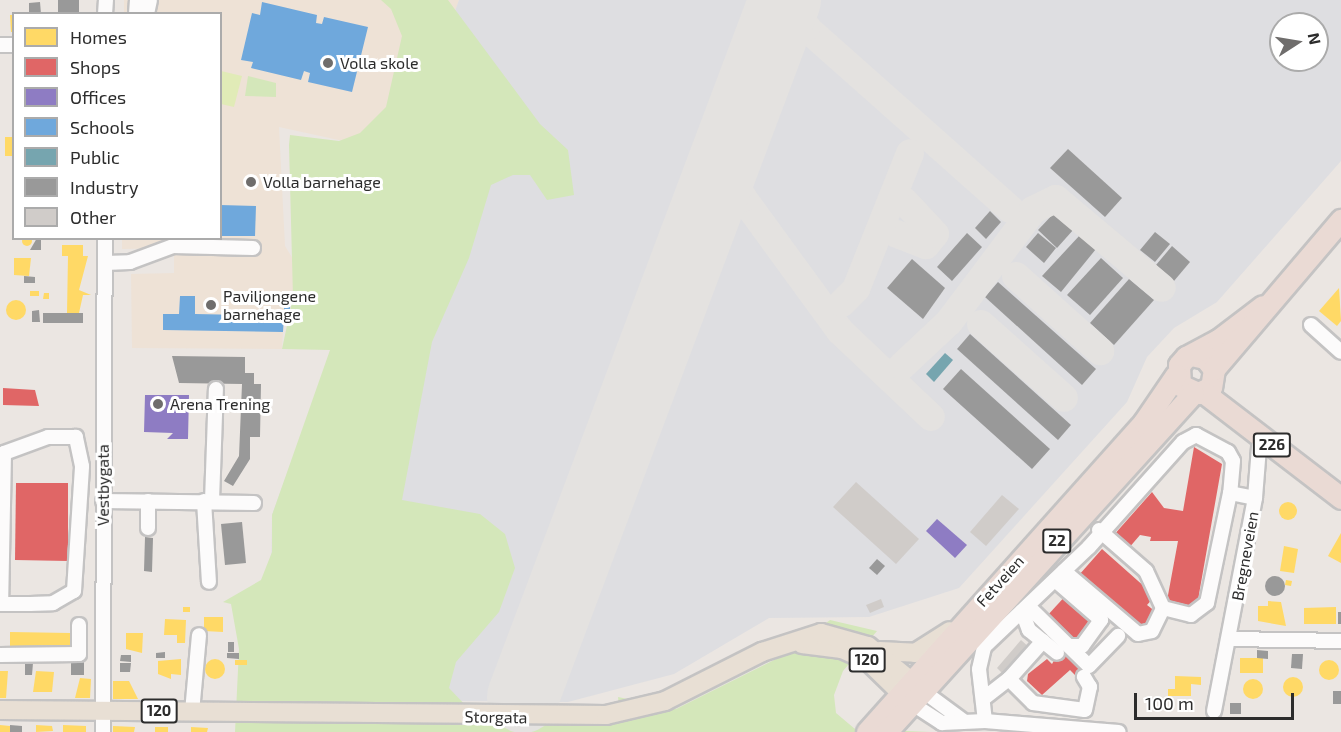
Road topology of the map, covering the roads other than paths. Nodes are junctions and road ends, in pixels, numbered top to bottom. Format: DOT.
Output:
graph roads {
  1 [pos="1341,220"];
  2 [pos="105,240"];
  3 [pos="253,248"];
  4 [pos="105,263"];
  5 [pos="1263,306"];
  6 [pos="1311,325"];
  7 [pos="1339,346"];
  8 [pos="1191,355"];
  9 [pos="1215,372"];
  10 [pos="1176,375"];
  11 [pos="216,389"];
  12 [pos="1198,393"];
  13 [pos="1260,434"];
  14 [pos="1279,450"];
  15 [pos="1258,473"];
  16 [pos="1341,484"];
  17 [pos="1230,494"];
  18 [pos="1255,498"];
  19 [pos="1341,498"];
  20 [pos="103,501"];
  21 [pos="148,501"];
  22 [pos="208,501"];
  23 [pos="254,503"];
  24 [pos="148,528"];
  25 [pos="1099,530"];
  26 [pos="1,537"];
  27 [pos="1059,575"];
  28 [pos="209,582"];
  29 [pos="1,604"];
  30 [pos="1163,608"];
  31 [pos="1025,609"];
  32 [pos="964,621"];
  33 [pos="79,625"];
  34 [pos="200,635"];
  35 [pos="1118,636"];
  36 [pos="1230,639"];
  37 [pos="1043,641"];
  38 [pos="1341,641"];
  39 [pos="785,643"];
  40 [pos="1063,650"];
  41 [pos="876,651"];
  42 [pos="0,655"];
  43 [pos="1084,678"];
  44 [pos="1010,679"];
  45 [pos="912,692"];
  46 [pos="983,699"];
  47 [pos="1034,703"];
  48 [pos="0,710"];
  49 [pos="1214,711"];
  50 [pos="102,712"];
  51 [pos="192,712"];
  52 [pos="985,721"];
  53 [pos="1023,728"];
  54 [pos="1070,729"];
  55 [pos="103,732"];
  56 [pos="867,732"];
  57 [pos="886,732"];
  58 [pos="1119,732"];
  1 -- 5 [label="highway, 22"];
  2 -- 4 [label="street, Vestbygata"];
  3 -- 4 [label="street"];
  4 -- 20 [label="street, Vestbygata"];
  5 -- 8 [label="highway, 22"];
  5 -- 9 [label="highway, 22"];
  6 -- 7 [label="street"];
  8 -- 9 [label="highway"];
  8 -- 10 [label="highway, 22"];
  9 -- 12 [label="highway, 22"];
  9 -- 16 [label="highway, 226"];
  10 -- 12 [label="highway"];
  10 -- 32 [label="highway, Fetveien / 22"];
  11 -- 22 [label="street"];
  12 -- 13 [label="highway, 226"];
  12 -- 45 [label="highway, Fetveien / 22"];
  13 -- 14 [label="highway, 226"];
  13 -- 15 [label="street, Bregneveien"];
  14 -- 15 [label="street"];
  14 -- 19 [label="highway, 226"];
  15 -- 18 [label="street, Bregneveien"];
  17 -- 18 [label="street"];
  17 -- 25 [label="street"];
  17 -- 30 [label="street"];
  18 -- 36 [label="street, Bregneveien"];
  20 -- 21 [label="street"];
  20 -- 50 [label="street, Vestbygata"];
  21 -- 22 [label="street"];
  21 -- 24 [label="street"];
  22 -- 23 [label="street"];
  22 -- 28 [label="street"];
  25 -- 27 [label="street"];
  25 -- 30 [label="street"];
  26 -- 29 [label="street"];
  26 -- 29 [label="street"];
  27 -- 30 [label="street"];
  27 -- 31 [label="street"];
  27 -- 40 [label="street"];
  31 -- 37 [label="street"];
  31 -- 40 [label="street"];
  31 -- 46 [label="street"];
  32 -- 41 [label="main road"];
  32 -- 45 [label="highway, Fetveien / 22"];
  33 -- 42 [label="street"];
  34 -- 51 [label="street"];
  35 -- 40 [label="street"];
  36 -- 38 [label="street"];
  36 -- 49 [label="street, Bregneveien"];
  37 -- 40 [label="street"];
  37 -- 44 [label="street"];
  39 -- 41 [label="main road, Storgata / 120"];
  39 -- 45 [label="main road, 120"];
  39 -- 51 [label="main road, Storgata / 120"];
  41 -- 45 [label="main road, Storgata / 120"];
  43 -- 47 [label="street"];
  44 -- 46 [label="street"];
  44 -- 47 [label="street"];
  45 -- 52 [label="street"];
  45 -- 56 [label="highway, Fetveien / 22"];
  45 -- 57 [label="highway, Fetveien / 22"];
  46 -- 52 [label="street"];
  47 -- 53 [label="street"];
  48 -- 50 [label="main road, Storgata / 120"];
  50 -- 51 [label="main road, Storgata / 120"];
  50 -- 55 [label="street, Vestbygata"];
  52 -- 53 [label="street"];
  53 -- 54 [label="street"];
  54 -- 58 [label="street"];
}
